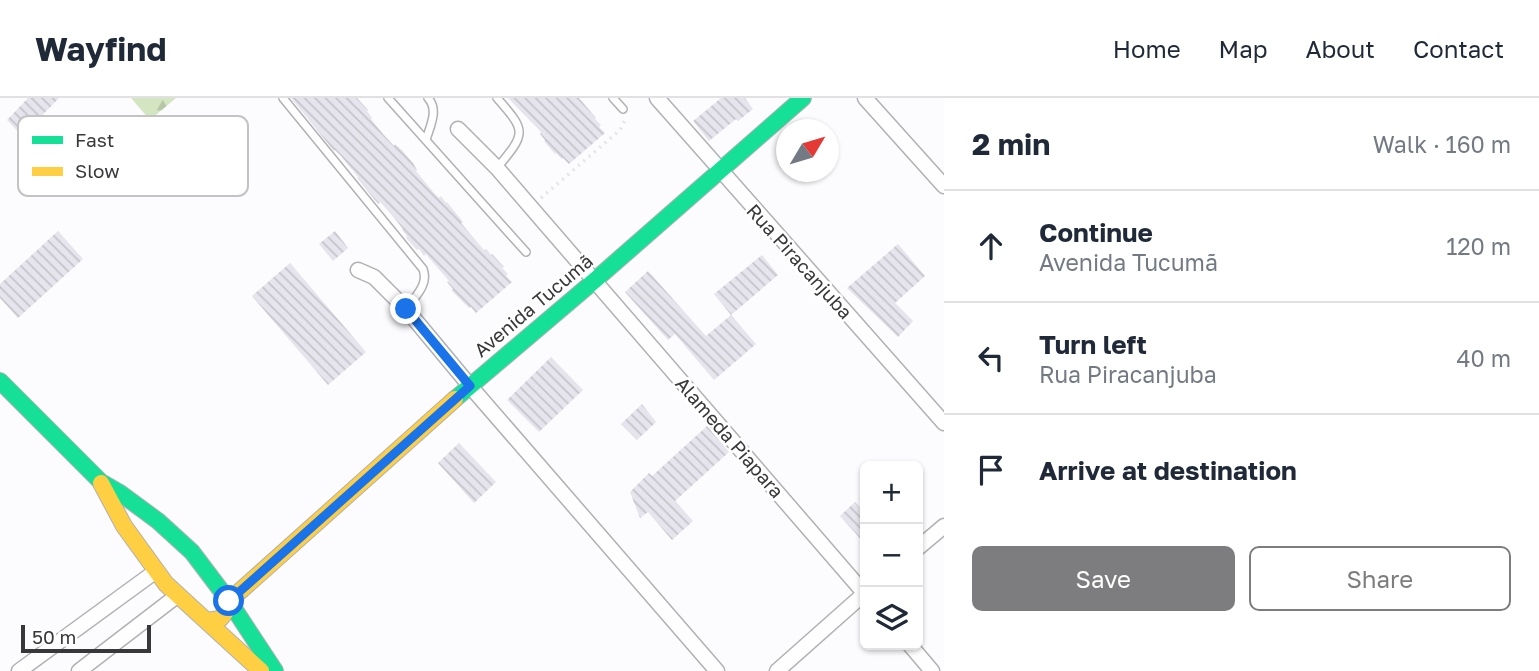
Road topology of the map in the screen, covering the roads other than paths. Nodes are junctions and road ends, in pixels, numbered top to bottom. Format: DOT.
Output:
graph roads {
  1 [pos="283,98"];
  2 [pos="388,98"];
  3 [pos="428,98"];
  4 [pos="497,98"];
  5 [pos="613,98"];
  6 [pos="657,98"];
  7 [pos="803,98"];
  8 [pos="864,98"];
  9 [pos="623,109"];
  10 [pos="458,129"];
  11 [pos="426,140"];
  12 [pos="497,168"];
  13 [pos="719,170"];
  14 [pos="944,186"];
  15 [pos="526,252"];
  16 [pos="358,270"];
  17 [pos="594,281"];
  18 [pos="406,309"];
  19 [pos="0,381"];
  20 [pos="470,386"];
  21 [pos="944,423"];
  22 [pos="101,482"];
  23 [pos="944,526"];
  24 [pos="174,536"];
  25 [pos="923,544"];
  26 [pos="143,554"];
  27 [pos="156,571"];
  28 [pos="860,587"];
  29 [pos="178,595"];
  30 [pos="860,597"];
  31 [pos="229,601"];
  32 [pos="207,621"];
  33 [pos="914,650"];
  34 [pos="19,671"];
  35 [pos="79,671"];
  36 [pos="261,671"];
  37 [pos="275,671"];
  38 [pos="717,671"];
  39 [pos="777,671"];
  40 [pos="932,671"];
  1 -- 18 [label="lane"];
  2 -- 11 [label="lane"];
  3 -- 11 [label="lane"];
  4 -- 12 [label="lane"];
  5 -- 9 [label="lane"];
  6 -- 13 [label="street, Rua Piracanjuba"];
  7 -- 13 [label="street, Avenida Tucumã"];
  8 -- 14 [label="street"];
  10 -- 12 [label="street, Alameda Piapara"];
  11 -- 15 [label="lane"];
  12 -- 17 [label="street, Alameda Piapara"];
  13 -- 17 [label="street, Avenida Tucumã"];
  13 -- 21 [label="street, Rua Piracanjuba"];
  16 -- 18 [label="street"];
  17 -- 20 [label="street, Avenida Tucumã"];
  17 -- 28 [label="street, Alameda Piapara"];
  18 -- 20 [label="street"];
  19 -- 22 [label="street"];
  20 -- 31 [label="street, Avenida Tucumã"];
  20 -- 38 [label="street"];
  22 -- 24 [label="street"];
  22 -- 26 [label="street"];
  23 -- 25 [label="street"];
  24 -- 26 [label="street"];
  24 -- 31 [label="street"];
  26 -- 27 [label="street"];
  27 -- 29 [label="street"];
  27 -- 34 [label="street"];
  29 -- 32 [label="street"];
  29 -- 35 [label="street"];
  30 -- 39 [label="street"];
  31 -- 32 [label="street, Avenida Tucumã"];
  31 -- 37 [label="street"];
  32 -- 36 [label="street"];
  33 -- 40 [label="street"];
}
